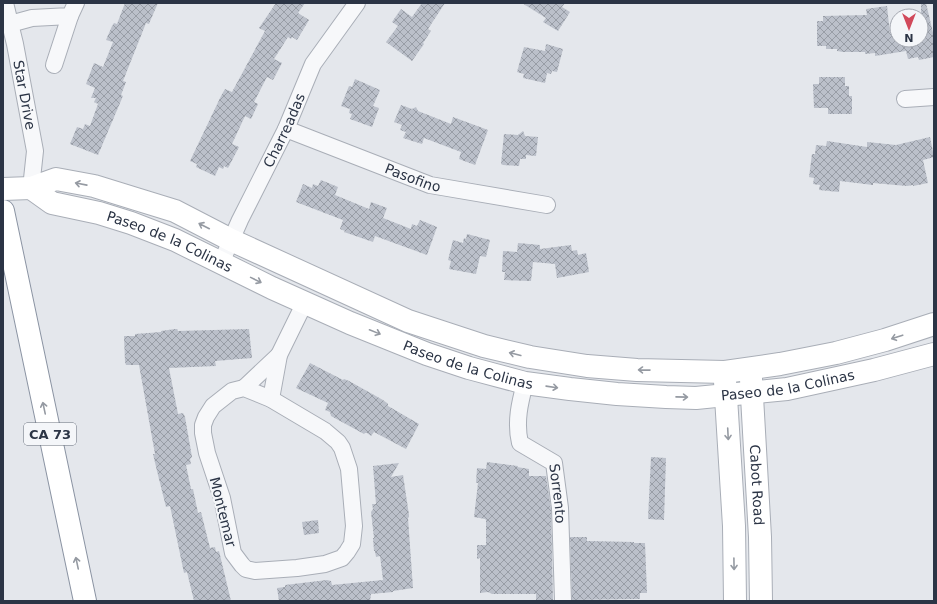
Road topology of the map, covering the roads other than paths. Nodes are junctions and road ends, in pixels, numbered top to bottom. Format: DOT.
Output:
graph roads {
  1 [pos="5,3"];
  2 [pos="357,3"];
  3 [pos="73,10"];
  4 [pos="10,24"];
  5 [pos="54,65"];
  6 [pos="934,97"];
  7 [pos="905,99"];
  8 [pos="286,129"];
  9 [pos="31,188"];
  10 [pos="3,189"];
  11 [pos="547,205"];
  12 [pos="3,211"];
  13 [pos="231,240"];
  14 [pos="221,263"];
  15 [pos="305,302"];
  16 [pos="408,321"];
  17 [pos="934,324"];
  18 [pos="279,354"];
  19 [pos="934,354"];
  20 [pos="750,368"];
  21 [pos="725,372"];
  22 [pos="525,382"];
  23 [pos="244,388"];
  24 [pos="753,393"];
  25 [pos="726,395"];
  26 [pos="271,400"];
  27 [pos="85,601"];
  28 [pos="563,601"];
  29 [pos="735,601"];
  30 [pos="761,601"];
  1 -- 4 [label="street, Star Drive"];
  2 -- 8 [label="street, Charreadas"];
  3 -- 4 [label="street"];
  3 -- 5 [label="street"];
  4 -- 9 [label="street, Star Drive"];
  6 -- 7 [label="street"];
  8 -- 11 [label="street, Pasofino"];
  8 -- 13 [label="street, Charreadas"];
  9 -- 10 [label="main road, Paseo de la Colinas"];
  13 -- 9 [label="main road, Paseo de la Colinas, one-way"];
  9 -- 14 [label="main road, Paseo de la Colinas"];
  27 -- 12 [label="main road, CA 73, one-way"];
  13 -- 14 [label="street, Charreadas"];
  13 -- 16 [label="main road, Paseo de la Colinas"];
  14 -- 15 [label="main road, Paseo de la Colinas, one-way"];
  15 -- 16 [label="main road"];
  15 -- 18 [label="street"];
  15 -- 22 [label="main road, Paseo de la Colinas, one-way"];
  21 -- 16 [label="main road, Paseo de la Colinas, one-way"];
  17 -- 20 [label="main road, Paseo de la Colinas, one-way"];
  18 -- 23 [label="street"];
  18 -- 26 [label="street"];
  19 -- 24 [label="main road, Paseo de la Colinas"];
  20 -- 21 [label="main road, Paseo de la Colinas"];
  20 -- 24 [label="main road, Cabot Road"];
  21 -- 25 [label="main road, Cabot Road"];
  22 -- 25 [label="main road, Paseo de la Colinas, one-way"];
  22 -- 28 [label="street, Sorrento"];
  23 -- 26 [label="street, Montemar"];
  23 -- 26 [label="street, Montemar"];
  24 -- 25 [label="main road, Paseo de la Colinas"];
  24 -- 30 [label="main road, Cabot Road"];
  25 -- 29 [label="main road, Cabot Road, one-way"];
}
